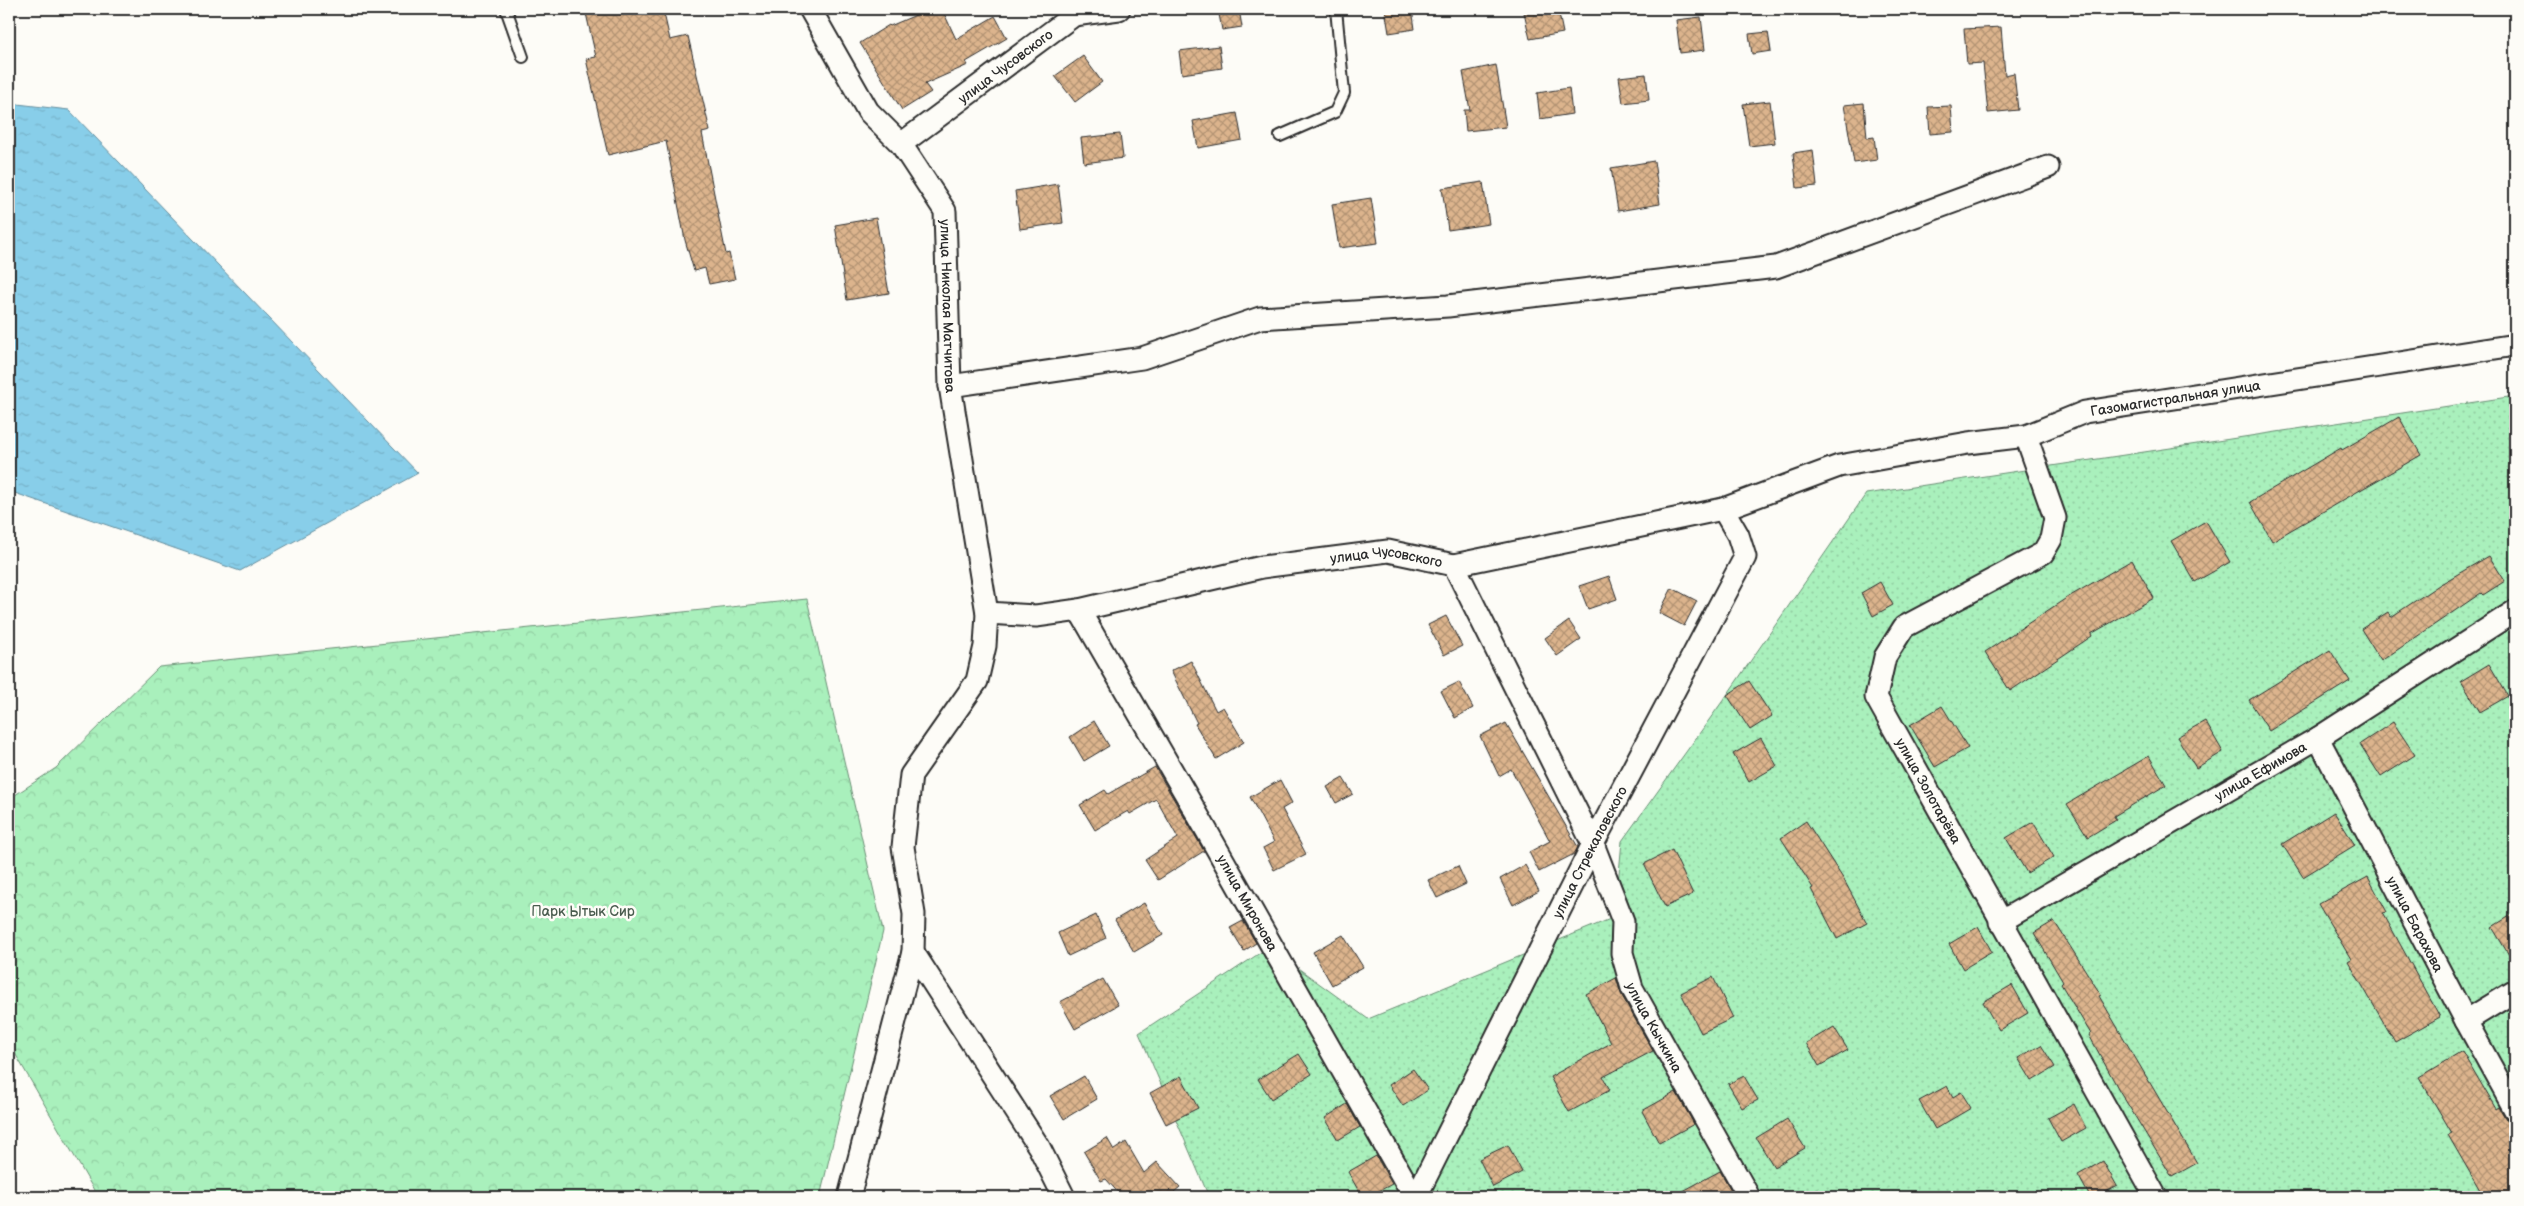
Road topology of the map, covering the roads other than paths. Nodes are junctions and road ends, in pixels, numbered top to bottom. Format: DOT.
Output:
graph roads {
  1 [pos="506,9"];
  2 [pos="810,9"];
  3 [pos="1119,9"];
  4 [pos="1336,9"];
  5 [pos="523,58"];
  6 [pos="1280,136"];
  7 [pos="901,144"];
  8 [pos="2048,167"];
  9 [pos="2515,345"];
  10 [pos="950,386"];
  11 [pos="2026,436"];
  12 [pos="1839,466"];
  13 [pos="1722,509"];
  14 [pos="1454,565"];
  15 [pos="1079,610"];
  16 [pos="2515,611"];
  17 [pos="987,613"];
  18 [pos="2318,738"];
  19 [pos="1593,844"];
  20 [pos="2000,922"];
  21 [pos="913,952"];
  22 [pos="2515,991"];
  23 [pos="2466,1021"];
  24 [pos="2515,1110"];
  25 [pos="848,1197"];
  26 [pos="1064,1197"];
  27 [pos="1415,1197"];
  28 [pos="1749,1197"];
  29 [pos="2156,1197"];
  1 -- 5 [label="lane"];
  2 -- 7 [label="street, улица Николая Матчитова"];
  3 -- 7 [label="street, улица Чусовского"];
  4 -- 6 [label="lane"];
  7 -- 10 [label="street, улица Николая Матчитова"];
  8 -- 10 [label="street"];
  9 -- 11 [label="street, Газомагистральная улица"];
  10 -- 17 [label="street, улица Николая Матчитова"];
  11 -- 12 [label="street, Газомагистральная улица"];
  11 -- 20 [label="street, улица Золотарёва"];
  12 -- 13 [label="street, улица Чусовского"];
  13 -- 14 [label="street, улица Чусовского"];
  13 -- 19 [label="street, улица Стрекаловского"];
  14 -- 15 [label="street, улица Чусовского"];
  14 -- 19 [label="street, улица Кычкина"];
  15 -- 17 [label="street, улица Чусовского"];
  15 -- 27 [label="street, улица Миронова"];
  16 -- 18 [label="street, улица Ефимова"];
  17 -- 21 [label="street, улица Николая Матчитова"];
  18 -- 20 [label="street, улица Ефимова"];
  18 -- 23 [label="street, улица Барахова"];
  19 -- 27 [label="street, улица Стрекаловского"];
  19 -- 28 [label="street, улица Кычкина"];
  20 -- 29 [label="street, улица Золотарёва"];
  21 -- 25 [label="street, улица Николая Матчитова"];
  21 -- 26 [label="street"];
  22 -- 23 [label="street"];
  23 -- 24 [label="street, улица Барахова"];
}
